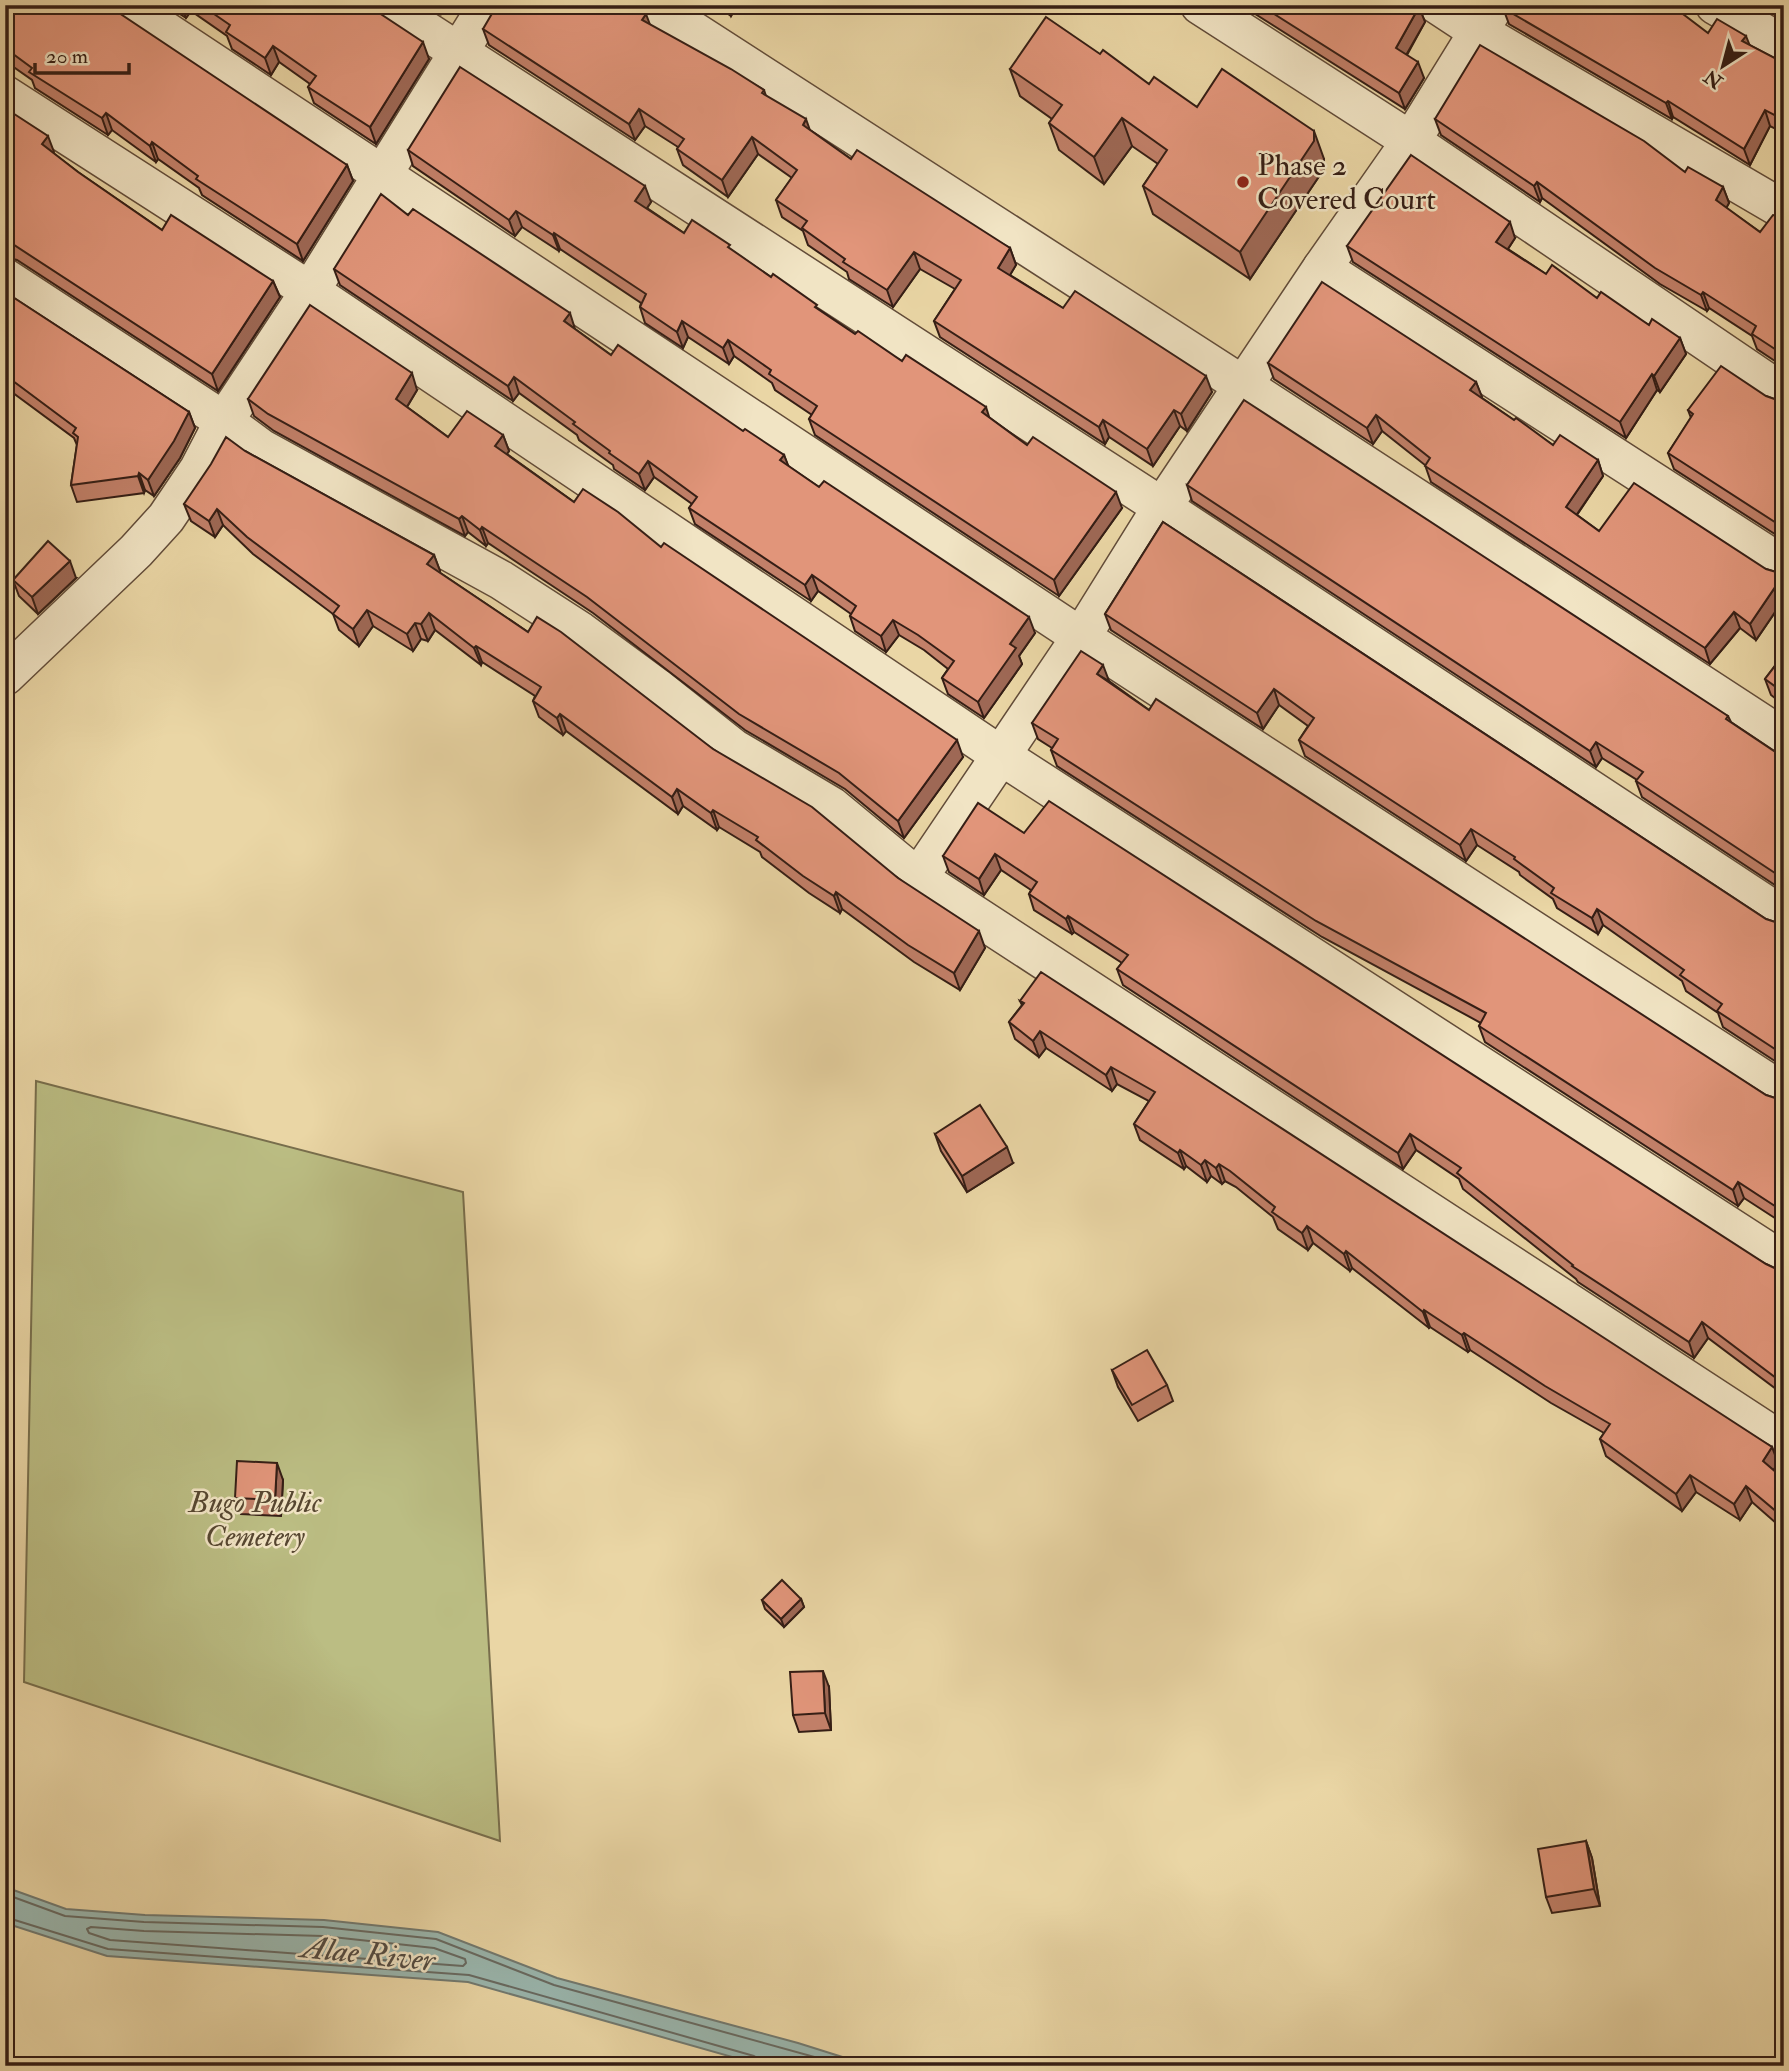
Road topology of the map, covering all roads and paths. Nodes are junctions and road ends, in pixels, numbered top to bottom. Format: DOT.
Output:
graph roads {
  1 [pos="126,5"];
  2 [pos="386,5"];
  3 [pos="488,5"];
  4 [pos="653,5"];
  5 [pos="1200,5"];
  6 [pos="1438,5"];
  7 [pos="1715,5"];
  8 [pos="1487,19"];
  9 [pos="1784,45"];
  10 [pos="457,52"];
  11 [pos="5,95"];
  12 [pos="1410,141"];
  13 [pos="382,174"];
  14 [pos="1784,210"];
  15 [pos="1322,268"];
  16 [pos="5,278"];
  17 [pos="310,291"];
  18 [pos="1244,386"];
  19 [pos="1784,394"];
  20 [pos="224,421"];
  21 [pos="1162,507"];
  22 [pos="1784,566"];
  23 [pos="1082,637"];
  24 [pos="5,676"];
  25 [pos="1784,738"];
  26 [pos="1000,755"];
  27 [pos="918,878"];
  28 [pos="1784,917"];
  29 [pos="1784,1093"];
  30 [pos="1784,1262"];
  31 [pos="1784,1443"];
  1 -- 13 [label="street"];
  2 -- 10 [label="street"];
  3 -- 10 [label="street"];
  4 -- 18 [label="street"];
  5 -- 12 [label="street"];
  6 -- 8 [label="street"];
  7 -- 9 [label="street"];
  8 -- 12 [label="street"];
  8 -- 14 [label="street"];
  10 -- 13 [label="street"];
  10 -- 21 [label="street"];
  11 -- 17 [label="street"];
  12 -- 15 [label="street"];
  12 -- 19 [label="street"];
  13 -- 17 [label="street"];
  13 -- 23 [label="street"];
  15 -- 18 [label="street"];
  15 -- 22 [label="street"];
  16 -- 20 [label="street"];
  17 -- 20 [label="street"];
  17 -- 26 [label="street"];
  18 -- 21 [label="street"];
  18 -- 25 [label="street"];
  20 -- 24 [label="street"];
  20 -- 27 [label="street"];
  21 -- 23 [label="street"];
  21 -- 28 [label="street"];
  23 -- 26 [label="street"];
  23 -- 29 [label="street"];
  26 -- 27 [label="street"];
  26 -- 30 [label="street"];
  27 -- 31 [label="street"];
}
